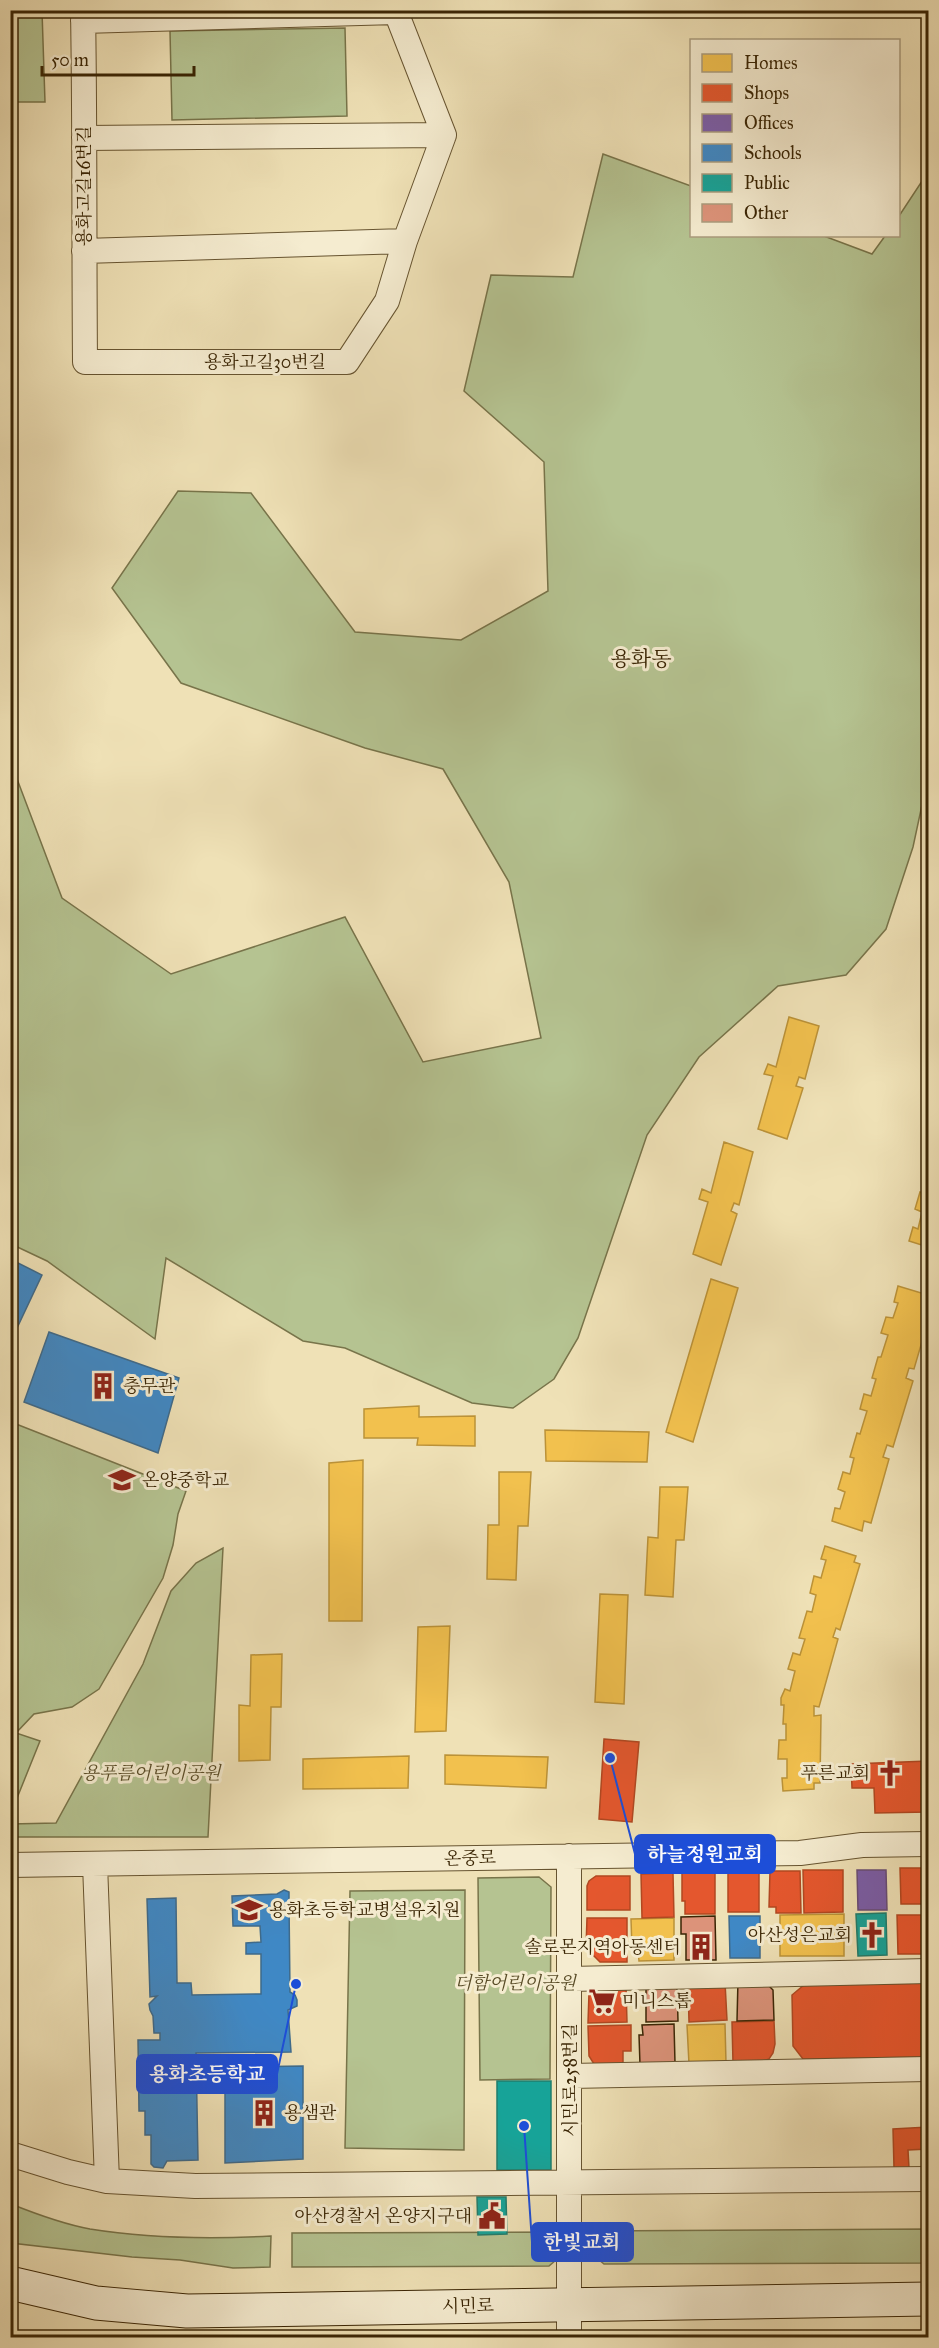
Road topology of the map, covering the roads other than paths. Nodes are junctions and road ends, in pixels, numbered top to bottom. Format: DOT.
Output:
graph roads {
  1 [pos="395,11"];
  2 [pos="83,16"];
  3 [pos="444,135"];
  4 [pos="84,138"];
  5 [pos="405,242"];
  6 [pos="84,250"];
  7 [pos="85,362"];
  8 [pos="928,1844"];
  9 [pos="569,1856"];
  10 [pos="94,1864"];
  11 [pos="10,1865"];
  12 [pos="928,1971"];
  13 [pos="570,1979"];
  14 [pos="928,2069"];
  15 [pos="570,2076"];
  16 [pos="10,2154"];
  17 [pos="928,2179"];
  18 [pos="107,2181"];
  19 [pos="570,2184"];
  20 [pos="10,2283"];
  21 [pos="928,2299"];
  22 [pos="571,2304"];
  23 [pos="569,2337"];
  1 -- 2 [label="street"];
  1 -- 3 [label="street"];
  2 -- 4 [label="street, 용화고길16번길"];
  3 -- 4 [label="street"];
  3 -- 5 [label="street, 용화고길30번길"];
  4 -- 6 [label="street, 용화고길16번길"];
  5 -- 6 [label="street"];
  5 -- 7 [label="street, 용화고길30번길"];
  6 -- 7 [label="street, 용화고길16번길"];
  8 -- 9 [label="street, 온중로"];
  9 -- 10 [label="street, 온중로"];
  9 -- 13 [label="street, 시민로258번길"];
  10 -- 11 [label="street, 온중로"];
  10 -- 18 [label="street"];
  12 -- 13 [label="street"];
  13 -- 15 [label="street, 시민로258번길"];
  14 -- 15 [label="street"];
  15 -- 19 [label="street, 시민로258번길"];
  16 -- 18 [label="street"];
  17 -- 19 [label="street"];
  18 -- 19 [label="street"];
  19 -- 22 [label="street, 시민로258번길"];
  20 -- 22 [label="main road, 시민로"];
  21 -- 22 [label="main road, 시민로"];
  22 -- 23 [label="street, 시민로258번길"];
}
